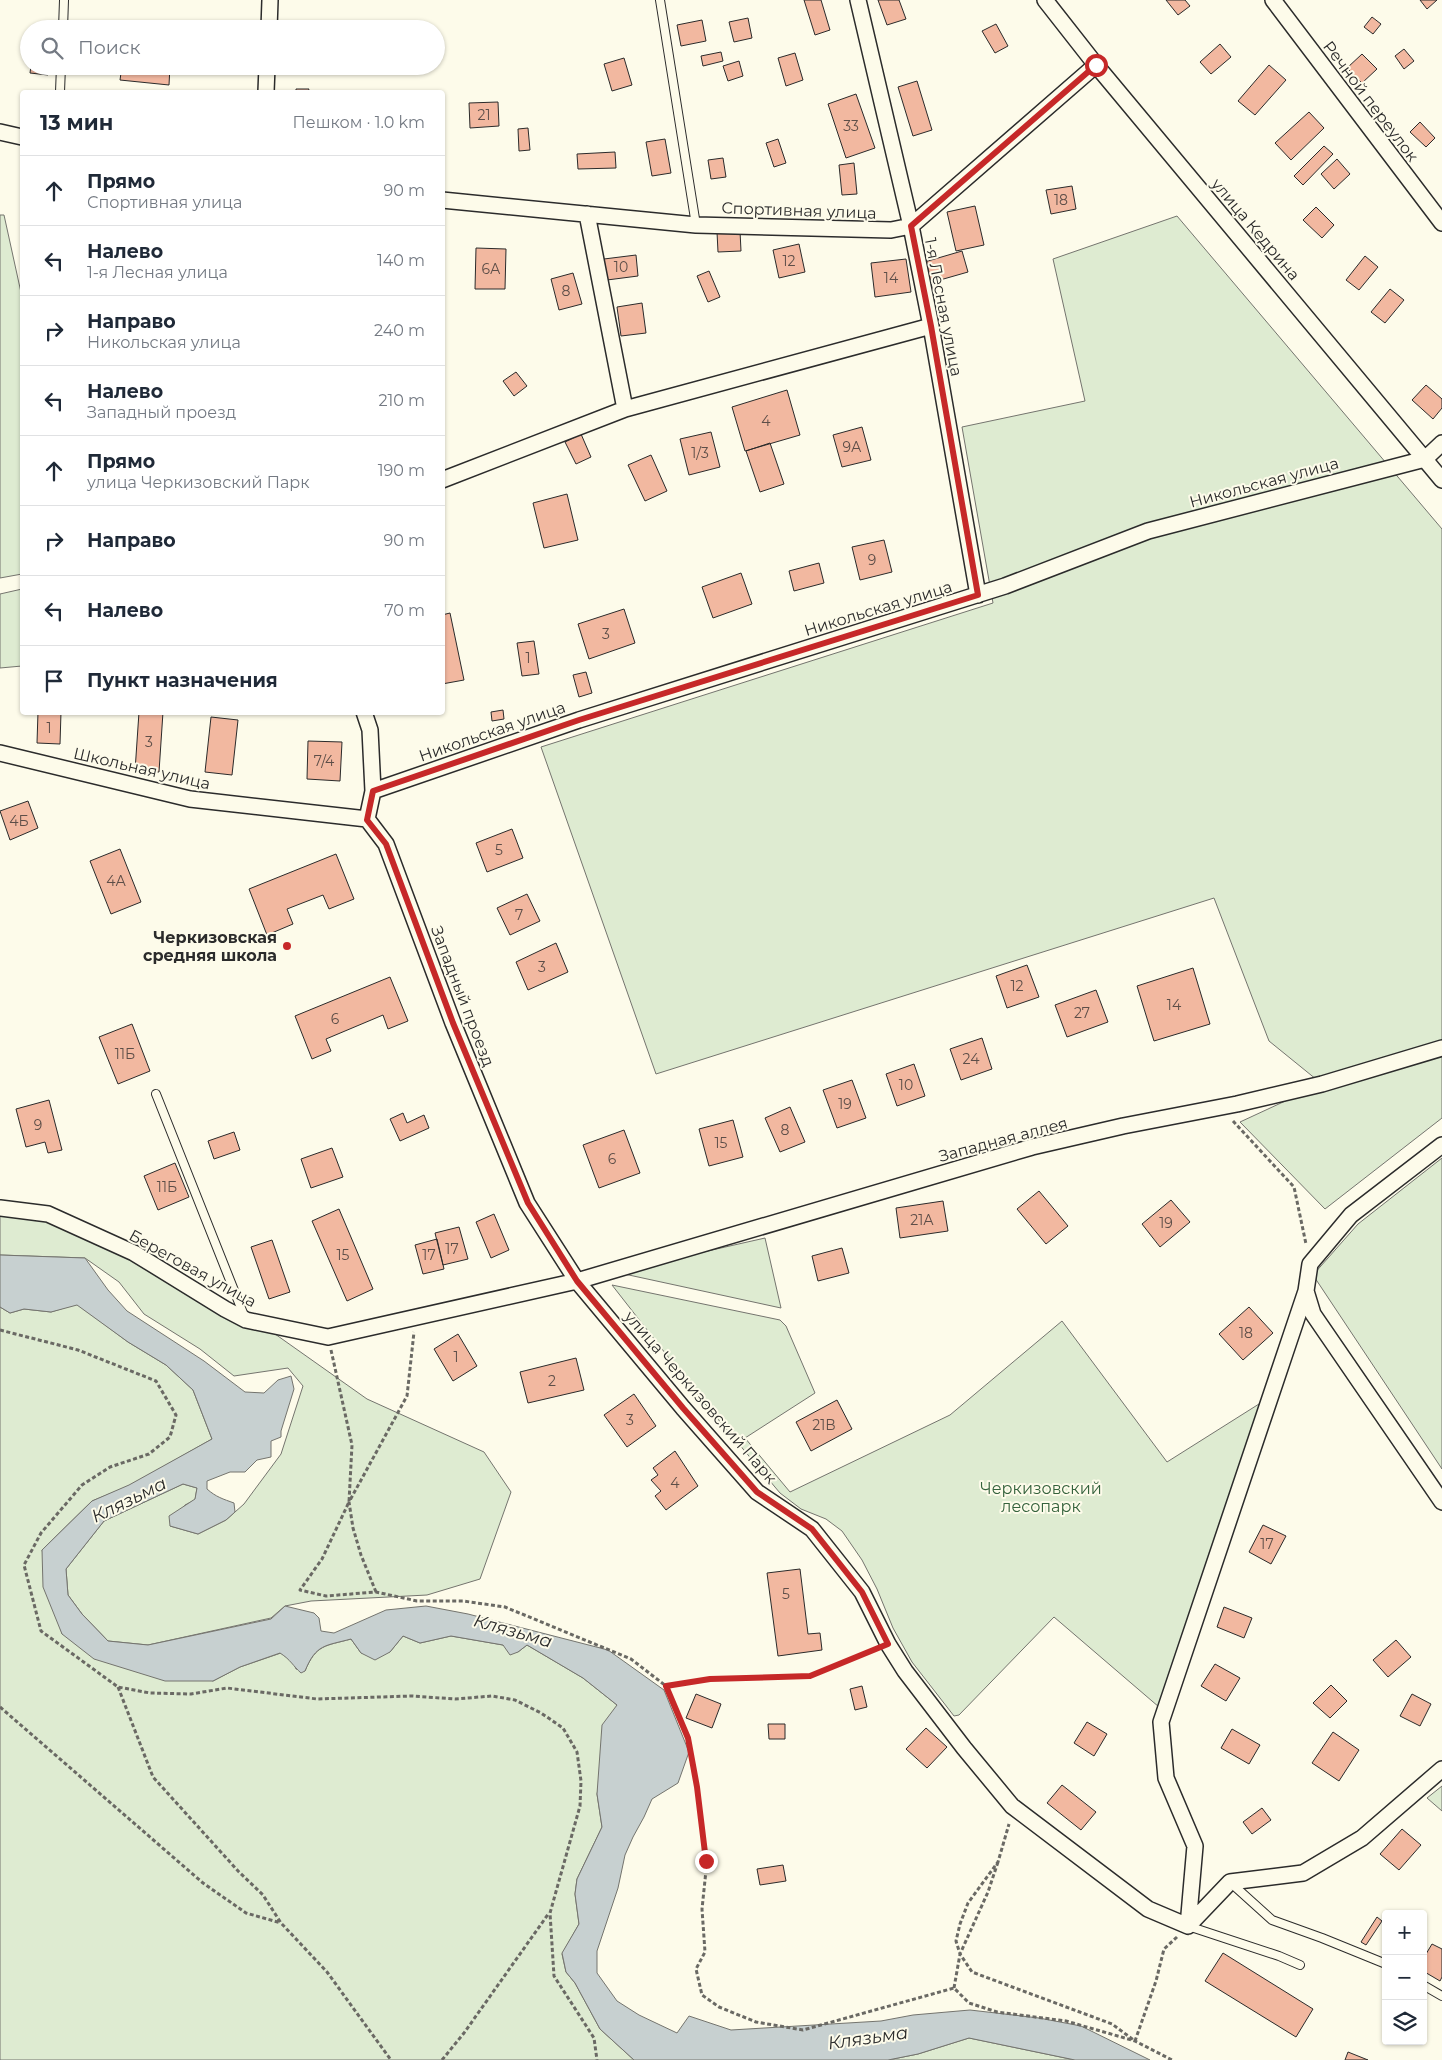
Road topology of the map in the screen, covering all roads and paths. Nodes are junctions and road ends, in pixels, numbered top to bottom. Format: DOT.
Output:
graph roads {
  1 [pos="64,0"];
  2 [pos="270,0"];
  3 [pos="660,0"];
  4 [pos="858,0"];
  5 [pos="1045,0"];
  6 [pos="1273,0"];
  7 [pos="63,20"];
  8 [pos="269,20"];
  9 [pos="1096,65"];
  10 [pos="61,75"];
  11 [pos="267,75"];
  12 [pos="60,90"];
  13 [pos="266,90"];
  14 [pos="0,132"];
  15 [pos="20,137"];
  16 [pos="445,200"];
  17 [pos="587,214"];
  18 [pos="1442,223"];
  19 [pos="696,225"];
  20 [pos="911,226"];
  21 [pos="931,326"];
  22 [pos="625,409"];
  23 [pos="1442,443"];
  24 [pos="1425,459"];
  25 [pos="445,479"];
  26 [pos="1442,480"];
  27 [pos="978,595"];
  28 [pos="365,715"];
  29 [pos="0,753"];
  30 [pos="373,791"];
  31 [pos="367,820"];
  32 [pos="1442,1048"];
  33 [pos="156,1094"];
  34 [pos="1221,1107"];
  35 [pos="1442,1144"];
  36 [pos="0,1208"];
  37 [pos="1310,1264"];
  38 [pos="577,1281"];
  39 [pos="1306,1291"];
  40 [pos="416,1317"];
  41 [pos="246,1320"];
  42 [pos="0,1330"];
  43 [pos="328,1337"];
  44 [pos="349,1502"];
  45 [pos="1442,1502"];
  46 [pos="376,1592"];
  47 [pos="888,1644"];
  48 [pos="666,1686"];
  49 [pos="118,1687"];
  50 [pos="0,1708"];
  51 [pos="1442,1769"];
  52 [pos="1012,1806"];
  53 [pos="998,1862"];
  54 [pos="1230,1882"];
  55 [pos="550,1913"];
  56 [pos="281,1923"];
  57 [pos="1188,1926"];
  58 [pos="960,1954"];
  59 [pos="1382,1962"];
  60 [pos="1300,1965"];
  61 [pos="1427,1987"];
  62 [pos="954,1988"];
  63 [pos="1442,1996"];
  64 [pos="1134,2041"];
  65 [pos="391,2060"];
  66 [pos="442,2060"];
  67 [pos="597,2060"];
  68 [pos="1172,2060"];
  1 -- 7 [label="lane"];
  2 -- 8 [label="street"];
  3 -- 19 [label="lane"];
  4 -- 20 [label="street, 1-я Лесная улица"];
  5 -- 9 [label="street, улица Кедрина"];
  6 -- 18 [label="street, Речной переулок"];
  9 -- 20 [label="street"];
  9 -- 24 [label="street, улица Кедрина"];
  10 -- 12 [label="lane"];
  11 -- 13 [label="street"];
  14 -- 15 [label="street"];
  16 -- 17 [label="street, Спортивная улица"];
  17 -- 19 [label="street, Спортивная улица"];
  17 -- 22 [label="street"];
  19 -- 20 [label="street, Спортивная улица"];
  20 -- 21 [label="street, 1-я Лесная улица"];
  21 -- 22 [label="street"];
  21 -- 27 [label="street, 1-я Лесная улица"];
  22 -- 25 [label="street"];
  23 -- 24 [label="street"];
  24 -- 26 [label="street, улица Кедрина"];
  24 -- 27 [label="street, Никольская улица"];
  27 -- 30 [label="street, Никольская улица"];
  28 -- 30 [label="street"];
  29 -- 31 [label="street, Школьная улица"];
  30 -- 31 [label="street"];
  31 -- 38 [label="street, Западный проезд"];
  32 -- 34 [label="street, Западная аллея"];
  33 -- 41 [label="lane"];
  34 -- 37 [label="path"];
  34 -- 38 [label="street, Западная аллея"];
  35 -- 37 [label="street"];
  36 -- 41 [label="street, Береговая улица"];
  37 -- 39 [label="street"];
  38 -- 40 [label="street, Береговая улица"];
  38 -- 47 [label="street, улица Черкизовский Парк"];
  39 -- 45 [label="street"];
  39 -- 57 [label="street"];
  40 -- 43 [label="street, Береговая улица"];
  40 -- 44 [label="path"];
  41 -- 43 [label="street, Береговая улица"];
  42 -- 49 [label="path"];
  43 -- 44 [label="path"];
  44 -- 46 [label="path"];
  44 -- 46 [label="path"];
  46 -- 48 [label="path"];
  47 -- 48 [label="path"];
  47 -- 52 [label="street, улица Черкизовский Парк"];
  48 -- 62 [label="path"];
  49 -- 55 [label="path"];
  49 -- 56 [label="path"];
  50 -- 56 [label="path"];
  51 -- 54 [label="street"];
  52 -- 53 [label="path"];
  52 -- 57 [label="street, улица Черкизовский Парк"];
  53 -- 58 [label="path"];
  53 -- 58 [label="path"];
  54 -- 57 [label="street"];
  54 -- 59 [label="lane"];
  55 -- 66 [label="path"];
  55 -- 67 [label="path"];
  56 -- 65 [label="path"];
  57 -- 60 [label="lane"];
  57 -- 64 [label="path"];
  58 -- 62 [label="path"];
  58 -- 64 [label="path"];
  61 -- 63 [label="lane"];
  62 -- 64 [label="path"];
  64 -- 68 [label="path"];
}
